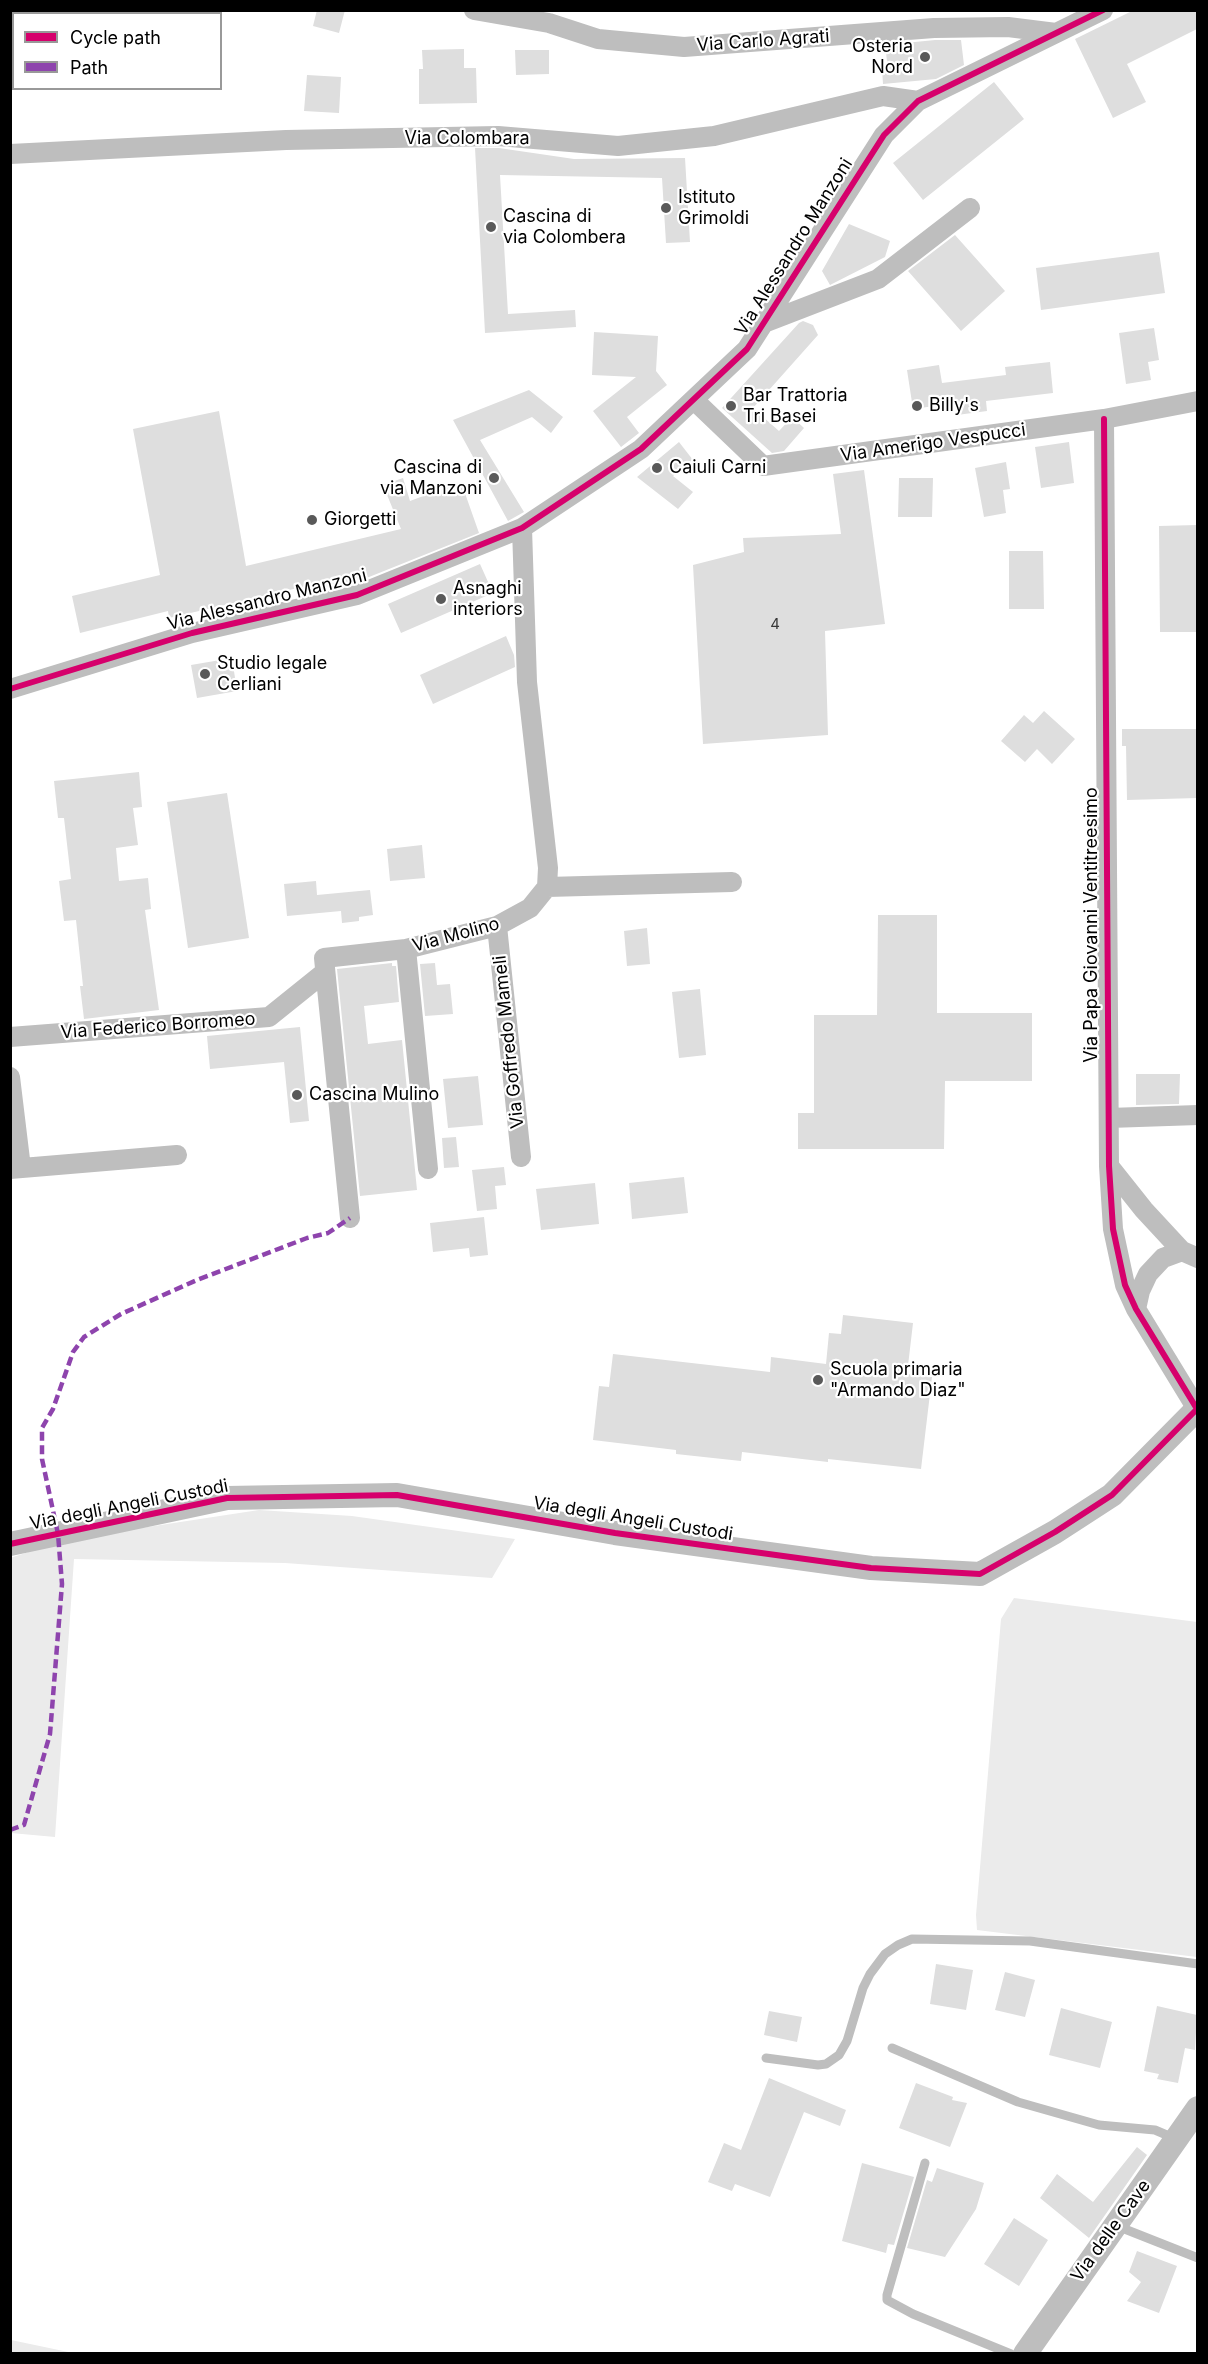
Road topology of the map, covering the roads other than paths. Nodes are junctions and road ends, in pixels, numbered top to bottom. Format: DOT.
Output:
graph roads {
  1 [pos="474,10"];
  2 [pos="1103,10"];
  3 [pos="1056,33"];
  4 [pos="918,101"];
  5 [pos="10,154"];
  6 [pos="970,208"];
  7 [pos="764,323"];
  8 [pos="694,400"];
  9 [pos="1197,401"];
  10 [pos="1104,419"];
  11 [pos="522,528"];
  12 [pos="10,689"];
  13 [pos="732,882"];
  14 [pos="546,887"];
  15 [pos="496,926"];
  16 [pos="406,949"];
  17 [pos="325,972"];
  18 [pos="10,1037"];
  19 [pos="10,1077"];
  20 [pos="1197,1115"];
  21 [pos="1109,1118"];
  22 [pos="177,1155"];
  23 [pos="521,1157"];
  24 [pos="1109,1166"];
  25 [pos="16,1168"];
  26 [pos="428,1169"];
  27 [pos="350,1218"];
  28 [pos="1190,1254"];
  29 [pos="1136,1309"];
  30 [pos="1197,1408"];
  31 [pos="10,1544"];
  32 [pos="1197,1964"];
  33 [pos="892,2048"];
  34 [pos="766,2058"];
  35 [pos="1197,2108"];
  36 [pos="1176,2139"];
  37 [pos="925,2163"];
  38 [pos="1115,2225"];
  39 [pos="1197,2258"];
  40 [pos="1011,2354"];
  41 [pos="1025,2354"];
  1 -- 3 [label="street, Via Carlo Agrati"];
  2 -- 3 [label="street, Via Alessandro Manzoni"];
  3 -- 4 [label="street, Via Alessandro Manzoni"];
  4 -- 5 [label="street, Via Colombara"];
  4 -- 7 [label="street, Via Alessandro Manzoni"];
  6 -- 7 [label="street, Via Alessandro Manzoni"];
  7 -- 8 [label="street, Via Alessandro Manzoni"];
  8 -- 10 [label="street, Via Amerigo Vespucci"];
  8 -- 11 [label="street, Via Alessandro Manzoni"];
  9 -- 10 [label="street, Via Amerigo Vespucci"];
  10 -- 21 [label="street, Via Papa Giovanni Ventitreesimo"];
  11 -- 12 [label="street, Via Alessandro Manzoni"];
  11 -- 14 [label="street"];
  13 -- 14 [label="street"];
  14 -- 15 [label="street, Via Molino"];
  15 -- 16 [label="street, Via Molino"];
  15 -- 23 [label="street, Via Goffredo Mameli"];
  16 -- 17 [label="street, Via Molino"];
  16 -- 26 [label="street"];
  17 -- 18 [label="street, Via Federico Borromeo"];
  17 -- 27 [label="street"];
  19 -- 25 [label="street"];
  20 -- 21 [label="street"];
  21 -- 24 [label="street, Via Papa Giovanni Ventitreesimo"];
  22 -- 25 [label="street"];
  24 -- 28 [label="street"];
  24 -- 29 [label="street, Via Papa Giovanni Ventitreesimo"];
  28 -- 29 [label="street"];
  29 -- 30 [label="street, Via Papa Giovanni Ventitreesimo"];
  30 -- 31 [label="street, Via degli Angeli Custodi"];
  32 -- 34 [label="lane"];
  33 -- 36 [label="lane"];
  35 -- 36 [label="street, Via delle Cave"];
  36 -- 38 [label="street, Via delle Cave"];
  37 -- 40 [label="lane"];
  38 -- 39 [label="lane"];
  38 -- 41 [label="street, Via delle Cave"];
}
